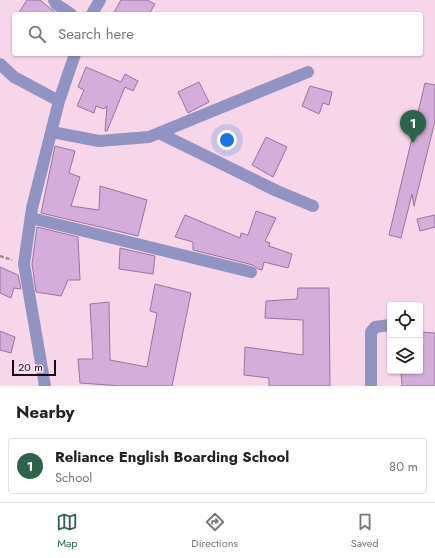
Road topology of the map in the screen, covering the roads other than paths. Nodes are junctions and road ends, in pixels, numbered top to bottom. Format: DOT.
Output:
graph roads {
  1 [pos="54,0"];
  2 [pos="100,0"];
  3 [pos="68,12"];
  4 [pos="93,12"];
  5 [pos="73,56"];
  6 [pos="0,64"];
  7 [pos="308,72"];
  8 [pos="60,101"];
  9 [pos="52,132"];
  10 [pos="159,133"];
  11 [pos="314,206"];
  12 [pos="31,218"];
  13 [pos="251,272"];
  14 [pos="387,325"];
  15 [pos="45,386"];
  16 [pos="371,386"];
  1 -- 3 [label="street"];
  2 -- 4 [label="street"];
  5 -- 8 [label="street"];
  6 -- 8 [label="street"];
  7 -- 10 [label="street"];
  8 -- 9 [label="street"];
  9 -- 10 [label="street"];
  9 -- 12 [label="street"];
  10 -- 11 [label="street"];
  12 -- 13 [label="street"];
  12 -- 15 [label="street"];
  14 -- 16 [label="street"];
}
